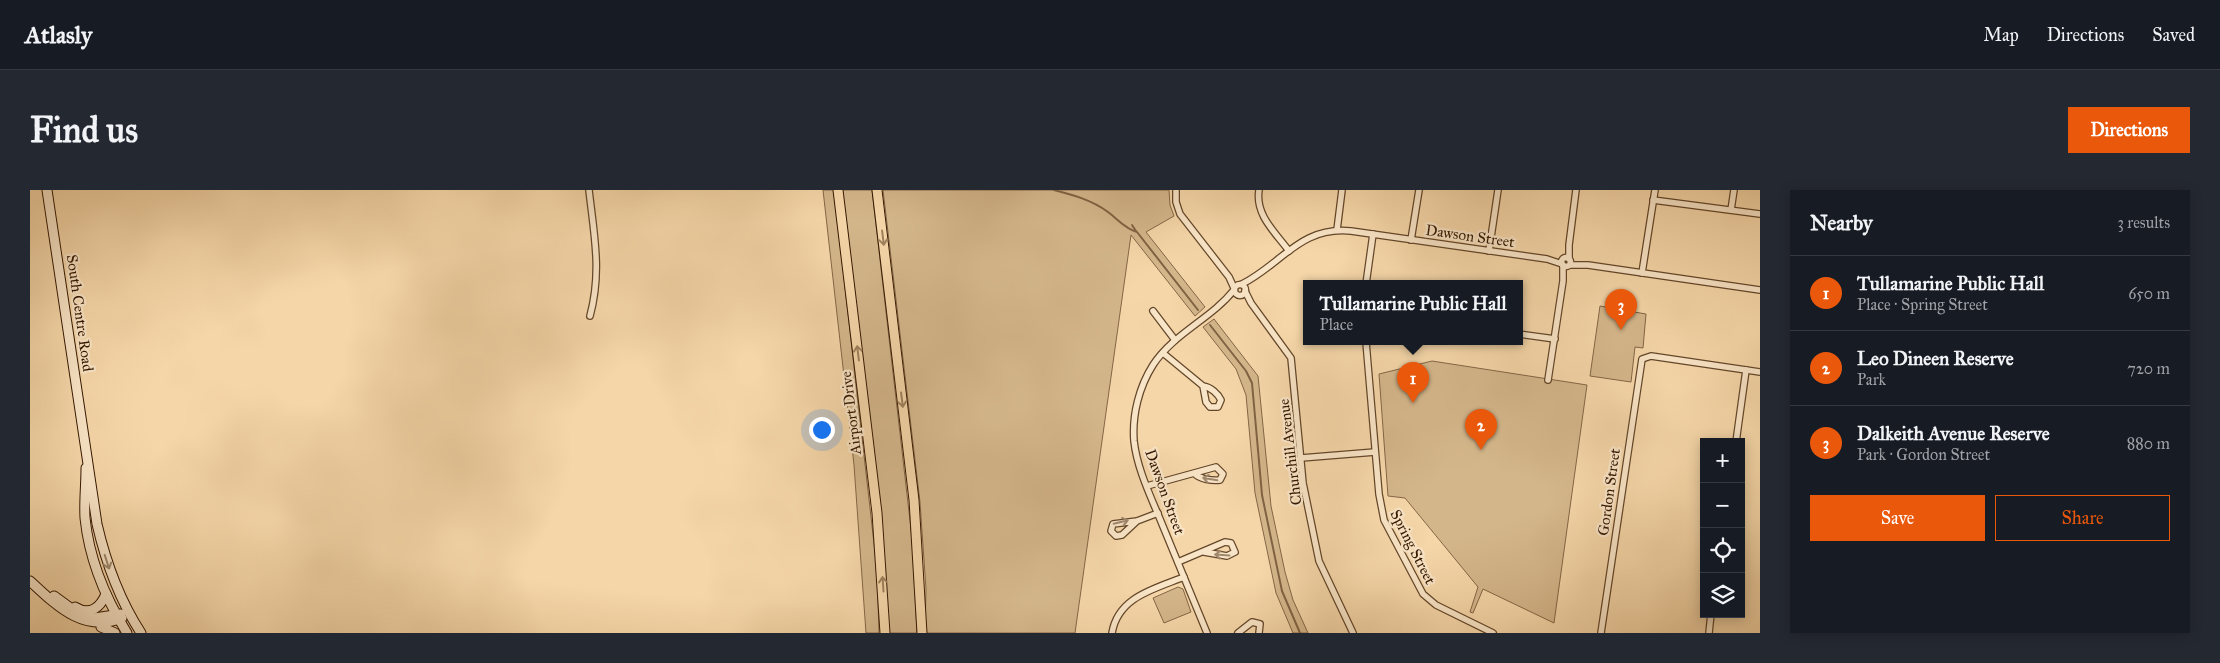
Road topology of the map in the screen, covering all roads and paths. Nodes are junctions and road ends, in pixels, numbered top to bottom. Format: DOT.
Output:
graph roads {
  1 [pos="47,190"];
  2 [pos="588,190"];
  3 [pos="838,190"];
  4 [pos="877,190"];
  5 [pos="1176,190"];
  6 [pos="1259,190"];
  7 [pos="1342,190"];
  8 [pos="1419,190"];
  9 [pos="1498,190"];
  10 [pos="1576,190"];
  11 [pos="1655,190"];
  12 [pos="1734,190"];
  13 [pos="1653,200"];
  14 [pos="1731,210"];
  15 [pos="1760,214"];
  16 [pos="1337,230"];
  17 [pos="1373,234"];
  18 [pos="1412,240"];
  19 [pos="1290,250"];
  20 [pos="1489,251"];
  21 [pos="1566,262"];
  22 [pos="1642,273"];
  23 [pos="1367,280"];
  24 [pos="1240,290"];
  25 [pos="1760,290"];
  26 [pos="1154,311"];
  27 [pos="590,316"];
  28 [pos="1523,335"];
  29 [pos="1555,339"];
  30 [pos="1175,340"];
  31 [pos="1366,345"];
  32 [pos="1162,353"];
  33 [pos="1746,370"];
  34 [pos="1760,372"];
  35 [pos="1548,380"];
  36 [pos="1203,386"];
  37 [pos="1737,438"];
  38 [pos="85,441"];
  39 [pos="1375,452"];
  40 [pos="1301,458"];
  41 [pos="1195,474"];
  42 [pos="1147,486"];
  43 [pos="1158,513"];
  44 [pos="1136,521"];
  45 [pos="1204,552"];
  46 [pos="1178,562"];
  47 [pos="1184,577"];
  48 [pos="32,582"];
  49 [pos="106,594"];
  50 [pos="129,614"];
  51 [pos="118,617"];
  52 [pos="1710,618"];
  53 [pos="101,627"];
  54 [pos="115,633"];
  55 [pos="127,633"];
  56 [pos="141,633"];
  57 [pos="885,633"];
  58 [pos="922,633"];
  59 [pos="1112,633"];
  60 [pos="1207,633"];
  61 [pos="1238,633"];
  62 [pos="1259,633"];
  63 [pos="1354,633"];
  64 [pos="1493,633"];
  65 [pos="1602,633"];
  66 [pos="1708,633"];
  1 -- 38 [label="street, South Centre Road"];
  2 -- 27 [label="street"];
  57 -- 3 [label="main road, Airport Drive, one-way"];
  4 -- 58 [label="main road, one-way"];
  5 -- 24 [label="street, Churchill Avenue"];
  6 -- 19 [label="street"];
  7 -- 16 [label="street"];
  8 -- 18 [label="street"];
  9 -- 20 [label="street"];
  10 -- 21 [label="street"];
  11 -- 13 [label="street"];
  12 -- 14 [label="street"];
  13 -- 14 [label="street"];
  13 -- 22 [label="street"];
  14 -- 15 [label="street"];
  16 -- 17 [label="street, Dawson Street"];
  16 -- 19 [label="street, Dawson Street"];
  17 -- 18 [label="street, Dawson Street"];
  17 -- 23 [label="street"];
  18 -- 20 [label="street, Dawson Street"];
  19 -- 24 [label="street, Dawson Street"];
  20 -- 21 [label="street, Dawson Street"];
  21 -- 22 [label="street, Dawson Street"];
  21 -- 29 [label="street"];
  22 -- 25 [label="street, Dawson Street"];
  24 -- 30 [label="street, Dawson Street"];
  24 -- 40 [label="street, Churchill Avenue"];
  26 -- 30 [label="street"];
  28 -- 29 [label="street"];
  29 -- 35 [label="street"];
  30 -- 32 [label="street, Dawson Street"];
  31 -- 39 [label="street, Spring Street"];
  32 -- 36 [label="street"];
  32 -- 42 [label="street, Dawson Street"];
  33 -- 34 [label="street"];
  33 -- 37 [label="street"];
  33 -- 65 [label="street, Gordon Street"];
  38 -- 49 [label="street, South Centre Road"];
  38 -- 50 [label="street, South Centre Road, one-way"];
  39 -- 40 [label="street"];
  39 -- 64 [label="street, Spring Street"];
  40 -- 63 [label="street, Churchill Avenue"];
  41 -- 42 [label="street"];
  42 -- 43 [label="street, Dawson Street"];
  43 -- 44 [label="street"];
  43 -- 46 [label="street, Dawson Street"];
  45 -- 45 [label="street, one-way"];
  45 -- 46 [label="street"];
  46 -- 47 [label="street, Dawson Street"];
  47 -- 59 [label="street"];
  47 -- 60 [label="street, Dawson Street"];
  48 -- 49 [label="street"];
  48 -- 51 [label="street"];
  48 -- 53 [label="street"];
  49 -- 51 [label="street, South Centre Road"];
  50 -- 51 [label="street"];
  50 -- 56 [label="street, South Centre Road"];
  51 -- 53 [label="street"];
  51 -- 55 [label="street, South Centre Road"];
  52 -- 66 [label="street"];
  53 -- 54 [label="street"];
  61 -- 62 [label="street"];
}
